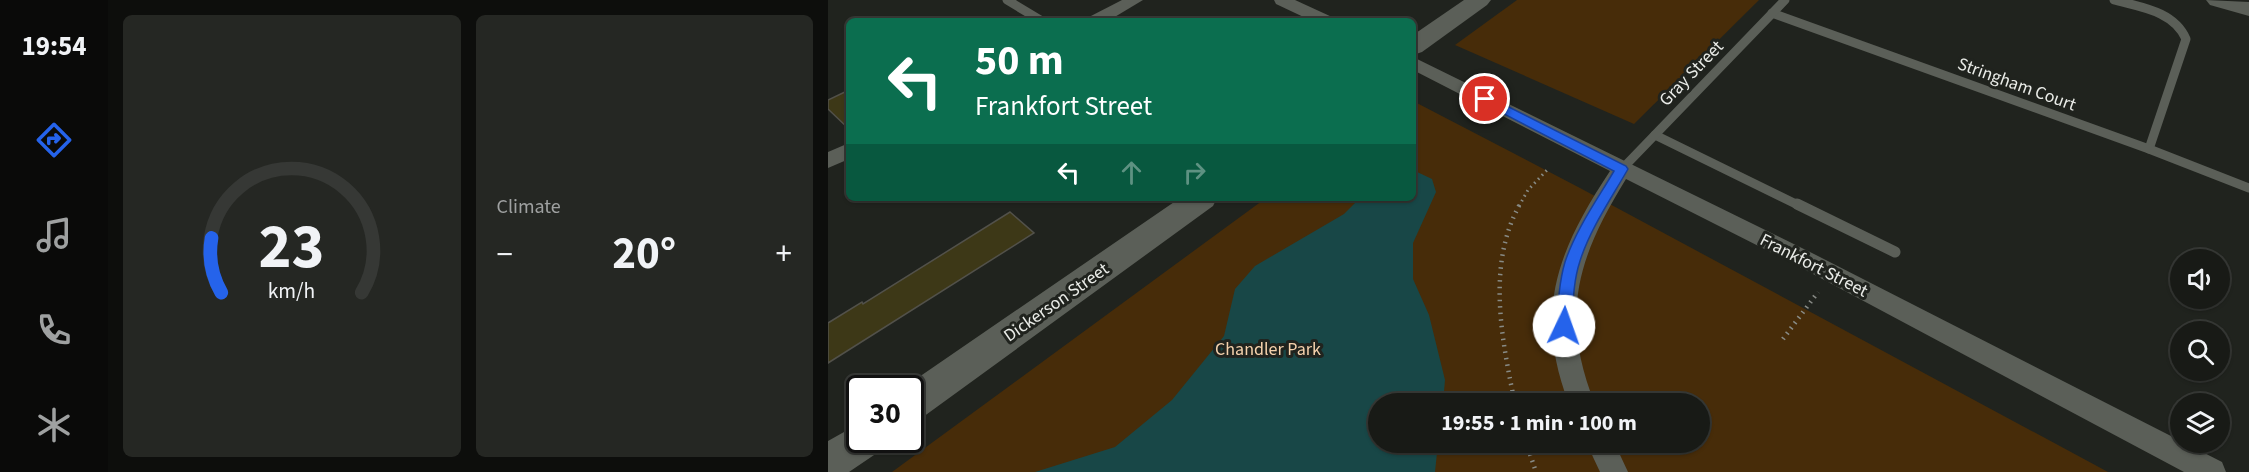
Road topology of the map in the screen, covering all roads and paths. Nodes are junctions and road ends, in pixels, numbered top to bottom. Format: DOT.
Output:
graph roads {
  1 [pos="1007,0"];
  2 [pos="1135,0"];
  3 [pos="1282,0"];
  4 [pos="1479,0"];
  5 [pos="1785,0"];
  6 [pos="2114,0"];
  7 [pos="2218,0"];
  8 [pos="2249,9"];
  9 [pos="1772,13"];
  10 [pos="1037,18"];
  11 [pos="1101,18"];
  12 [pos="1320,18"];
  13 [pos="1416,45"];
  14 [pos="1416,65"];
  15 [pos="1655,135"];
  16 [pos="2149,149"];
  17 [pos="846,152"];
  18 [pos="828,161"];
  19 [pos="1548,169"];
  20 [pos="1622,169"];
  21 [pos="2249,188"];
  22 [pos="1198,201"];
  23 [pos="1895,252"];
  24 [pos="1818,292"];
  25 [pos="1784,339"];
  26 [pos="1513,393"];
  27 [pos="1579,393"];
  28 [pos="924,395"];
  29 [pos="846,452"];
  30 [pos="1530,453"];
  31 [pos="1605,453"];
  32 [pos="828,464"];
  33 [pos="1536,472"];
  34 [pos="1614,472"];
  35 [pos="2212,472"];
  1 -- 10 [label="lane"];
  2 -- 11 [label="street"];
  3 -- 12 [label="street"];
  4 -- 13 [label="street"];
  5 -- 9 [label="lane, Gray Street"];
  6 -- 16 [label="lane"];
  7 -- 8 [label="street"];
  9 -- 15 [label="lane, Gray Street"];
  9 -- 16 [label="lane, Stringham Court"];
  14 -- 20 [label="street, Frankfort Street"];
  15 -- 20 [label="lane, Gray Street"];
  15 -- 23 [label="lane"];
  16 -- 21 [label="lane, Stringham Court"];
  17 -- 18 [label="street"];
  19 -- 26 [label="path"];
  20 -- 27 [label="street"];
  20 -- 35 [label="street, Frankfort Street"];
  22 -- 28 [label="street, Dickerson Street"];
  24 -- 25 [label="path"];
  29 -- 32 [label="street"];
  30 -- 33 [label="path"];
  31 -- 34 [label="street"];
}
